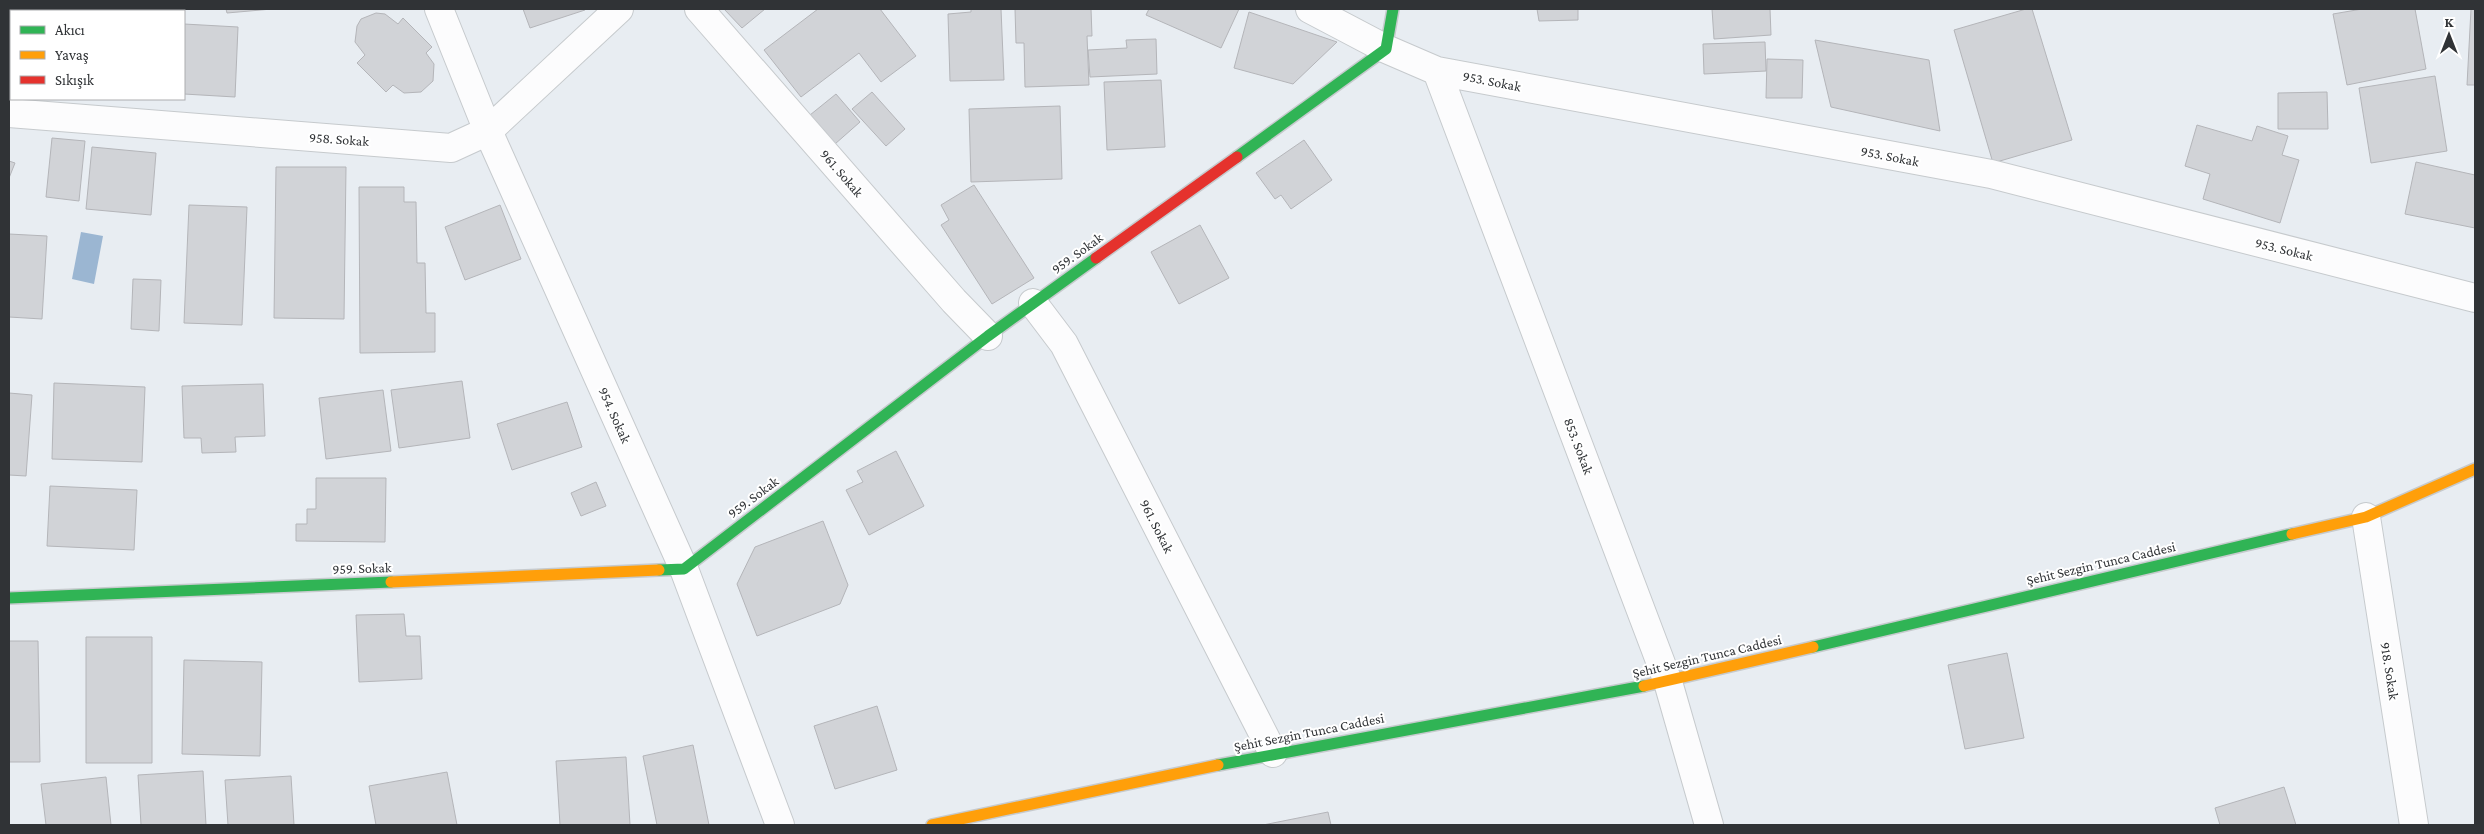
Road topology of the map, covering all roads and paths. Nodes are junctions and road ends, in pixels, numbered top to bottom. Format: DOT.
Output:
graph roads {
  1 [pos="439,9"];
  2 [pos="619,9"];
  3 [pos="699,9"];
  4 [pos="1310,9"];
  5 [pos="1393,9"];
  6 [pos="1386,49"];
  7 [pos="1437,71"];
  8 [pos="9,114"];
  9 [pos="488,130"];
  10 [pos="2475,298"];
  11 [pos="1033,303"];
  12 [pos="988,336"];
  13 [pos="2475,469"];
  14 [pos="2366,517"];
  15 [pos="684,569"];
  16 [pos="9,598"];
  17 [pos="1668,682"];
  18 [pos="1273,753"];
  19 [pos="780,825"];
  20 [pos="932,825"];
  21 [pos="1709,825"];
  22 [pos="2414,825"];
  1 -- 9 [label="street, 954. Sokak"];
  2 -- 9 [label="street, 958. Sokak"];
  3 -- 12 [label="street, 961. Sokak"];
  4 -- 6 [label="street, 953. Sokak"];
  5 -- 6 [label="street"];
  6 -- 7 [label="street, 953. Sokak"];
  6 -- 11 [label="street, 959. Sokak"];
  7 -- 10 [label="street, 953. Sokak"];
  7 -- 17 [label="street, 853. Sokak"];
  8 -- 9 [label="street, 958. Sokak"];
  9 -- 15 [label="street, 954. Sokak"];
  11 -- 12 [label="street, 959. Sokak"];
  11 -- 18 [label="street, 961. Sokak"];
  12 -- 15 [label="street, 959. Sokak"];
  13 -- 14 [label="street, Şehit Sezgin Tunca Caddesi"];
  14 -- 17 [label="street, Şehit Sezgin Tunca Caddesi"];
  14 -- 22 [label="street, 918. Sokak"];
  15 -- 16 [label="street, 959. Sokak"];
  15 -- 19 [label="street, 954. Sokak"];
  17 -- 18 [label="street, Şehit Sezgin Tunca Caddesi"];
  17 -- 21 [label="street, 853. Sokak"];
  18 -- 20 [label="street, Şehit Sezgin Tunca Caddesi"];
}
